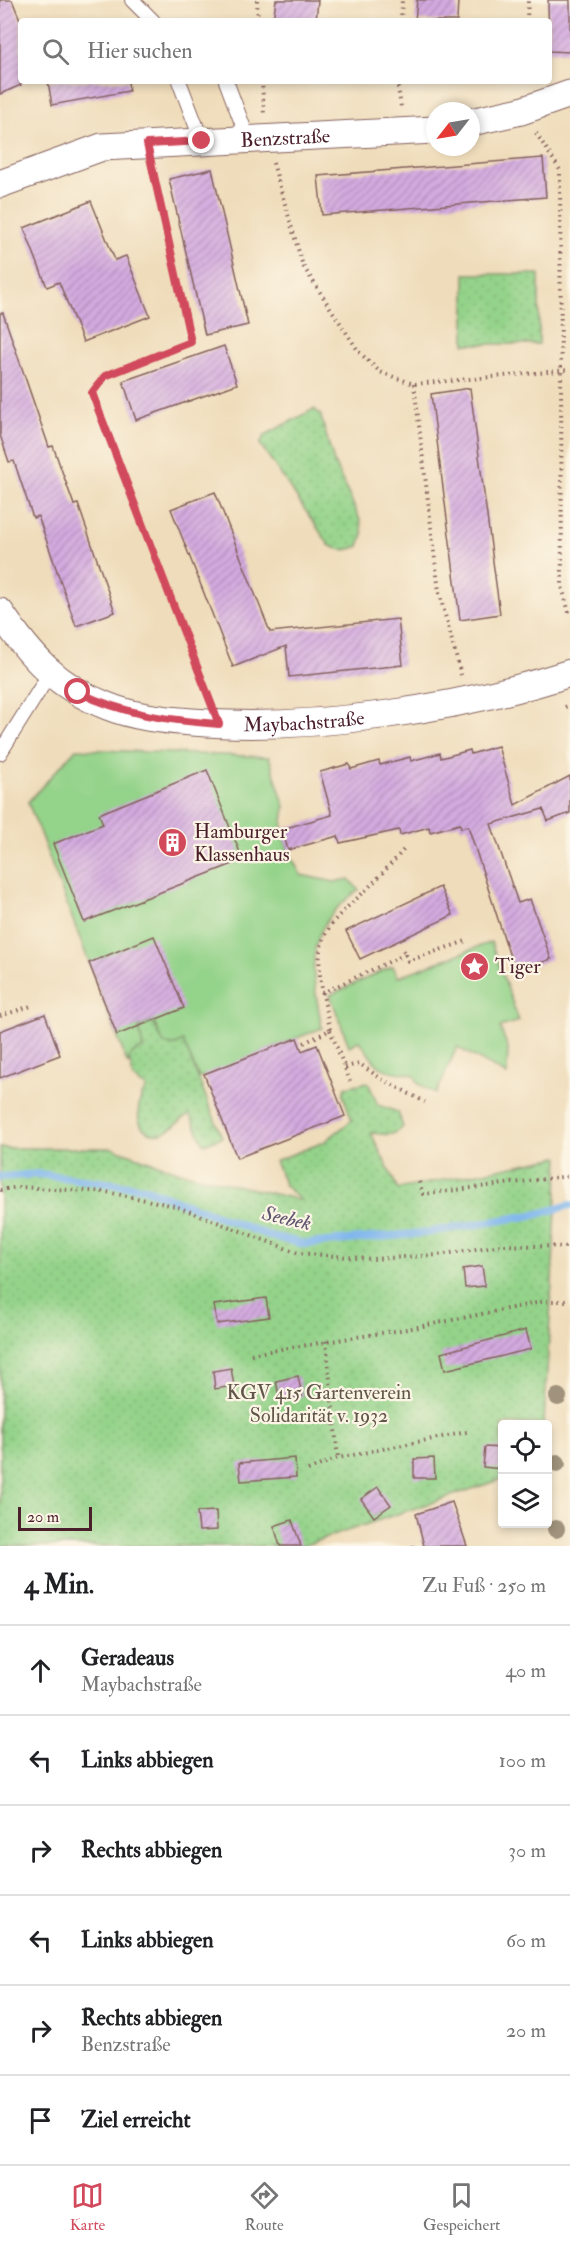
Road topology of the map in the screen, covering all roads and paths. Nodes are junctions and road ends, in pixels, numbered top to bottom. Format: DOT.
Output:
graph roads {
  1 [pos="132,0"];
  2 [pos="257,0"];
  3 [pos="402,0"];
  4 [pos="528,0"];
  5 [pos="150,18"];
  6 [pos="258,18"];
  7 [pos="401,18"];
  8 [pos="527,18"];
  9 [pos="180,84"];
  10 [pos="228,84"];
  11 [pos="262,84"];
  12 [pos="570,94"];
  13 [pos="521,111"];
  14 [pos="480,120"];
  15 [pos="426,130"];
  16 [pos="257,139"];
  17 [pos="202,141"];
  18 [pos="147,144"];
  19 [pos="0,184"];
  20 [pos="570,370"];
  21 [pos="561,371"];
  22 [pos="414,384"];
  23 [pos="0,612"];
  24 [pos="570,616"];
  25 [pos="50,673"];
  26 [pos="570,673"];
  27 [pos="468,698"];
  28 [pos="219,724"];
  29 [pos="0,753"];
  30 [pos="406,847"];
  31 [pos="466,941"];
  32 [pos="401,947"];
  33 [pos="406,954"];
  34 [pos="322,993"];
  35 [pos="31,1006"];
  36 [pos="0,1016"];
  37 [pos="330,1030"];
  38 [pos="304,1043"];
  39 [pos="345,1067"];
  40 [pos="350,1081"];
  41 [pos="425,1102"];
  42 [pos="570,1176"];
  43 [pos="419,1182"];
  44 [pos="0,1190"];
  45 [pos="570,1246"];
  46 [pos="570,1301"];
  47 [pos="326,1341"];
  48 [pos="251,1354"];
  49 [pos="467,1432"];
  50 [pos="338,1458"];
  51 [pos="308,1470"];
  1 -- 5 [label="lane"];
  2 -- 6 [label="path"];
  3 -- 7 [label="path"];
  4 -- 8 [label="path"];
  9 -- 17 [label="lane"];
  10 -- 16 [label="lane"];
  11 -- 16 [label="path"];
  12 -- 13 [label="street"];
  13 -- 14 [label="street"];
  13 -- 21 [label="path"];
  15 -- 16 [label="street, Benzstraße"];
  16 -- 17 [label="street, Benzstraße"];
  16 -- 22 [label="path"];
  17 -- 18 [label="street, Benzstraße"];
  18 -- 19 [label="street, Benzstraße"];
  18 -- 28 [label="path"];
  20 -- 21 [label="path"];
  21 -- 22 [label="path"];
  21 -- 24 [label="path"];
  22 -- 27 [label="path"];
  23 -- 25 [label="street, Maybachstraße"];
  25 -- 28 [label="street, Maybachstraße"];
  25 -- 29 [label="lane"];
  26 -- 27 [label="street, Maybachstraße"];
  27 -- 28 [label="street, Maybachstraße"];
  30 -- 34 [label="path"];
  31 -- 33 [label="path"];
  32 -- 33 [label="path"];
  33 -- 34 [label="path"];
  34 -- 37 [label="path"];
  35 -- 36 [label="path"];
  37 -- 38 [label="path"];
  37 -- 39 [label="path"];
  39 -- 40 [label="path"];
  39 -- 41 [label="path"];
  42 -- 43 [label="path"];
  44 -- 45 [label="path"];
  46 -- 47 [label="path"];
  47 -- 48 [label="path"];
  47 -- 50 [label="path"];
  49 -- 50 [label="path"];
  50 -- 51 [label="path"];
}
